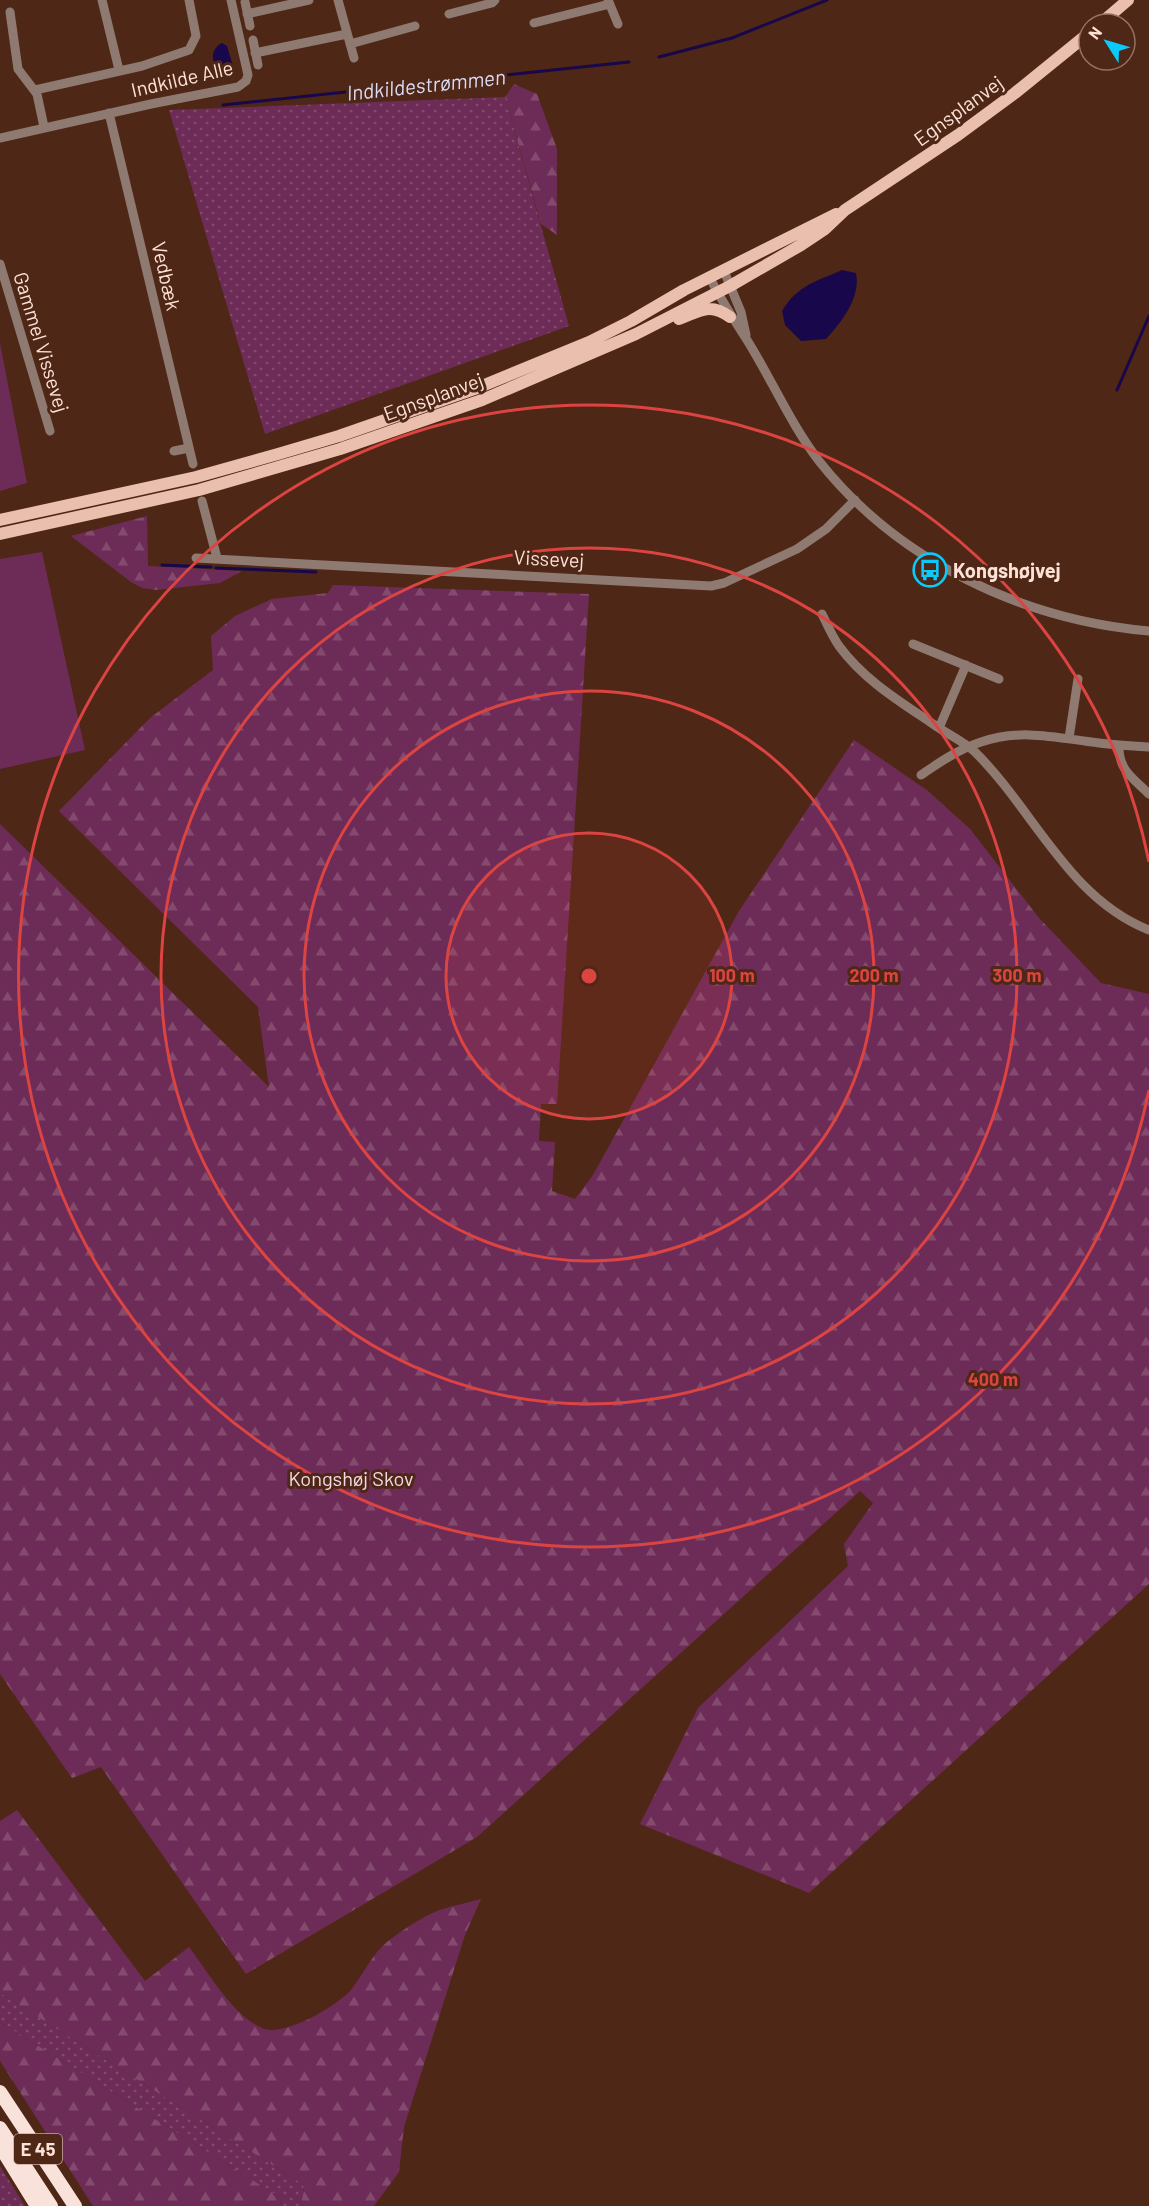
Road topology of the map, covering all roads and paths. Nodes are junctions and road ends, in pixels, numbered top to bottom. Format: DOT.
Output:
graph roads {
  1 [pos="102,0"];
  2 [pos="189,0"];
  3 [pos="231,0"];
  4 [pos="309,0"];
  5 [pos="338,0"];
  6 [pos="495,0"];
  7 [pos="1128,0"];
  8 [pos="244,2"];
  9 [pos="609,2"];
  10 [pos="10,12"];
  11 [pos="1114,12"];
  12 [pos="247,14"];
  13 [pos="449,14"];
  14 [pos="534,23"];
  15 [pos="618,24"];
  16 [pos="415,26"];
  17 [pos="250,27"];
  18 [pos="347,34"];
  19 [pos="253,40"];
  20 [pos="1077,43"];
  21 [pos="350,44"];
  22 [pos="255,53"];
  23 [pos="354,58"];
  24 [pos="258,65"];
  25 [pos="119,70"];
  26 [pos="35,90"];
  27 [pos="109,113"];
  28 [pos="44,127"];
  29 [pos="0,138"];
  30 [pos="845,210"];
  31 [pos="0,264"];
  32 [pos="710,278"];
  33 [pos="727,279"];
  34 [pos="717,292"];
  35 [pos="730,317"];
  36 [pos="636,334"];
  37 [pos="747,341"];
  38 [pos="50,431"];
  39 [pos="189,447"];
  40 [pos="174,451"];
  41 [pos="193,464"];
  42 [pos="855,500"];
  43 [pos="202,501"];
  44 [pos="0,520"];
  45 [pos="0,534"];
  46 [pos="196,558"];
  47 [pos="216,558"];
  48 [pos="822,614"];
  49 [pos="1149,631"];
  50 [pos="913,644"];
  51 [pos="966,665"];
  52 [pos="999,679"];
  53 [pos="1078,679"];
  54 [pos="939,728"];
  55 [pos="1069,738"];
  56 [pos="1119,745"];
  57 [pos="969,747"];
  58 [pos="1149,747"];
  59 [pos="921,775"];
  60 [pos="1149,795"];
  61 [pos="1149,930"];
  62 [pos="0,2092"];
  63 [pos="0,2128"];
  64 [pos="0,2146"];
  65 [pos="37,2206"];
  66 [pos="51,2206"];
  67 [pos="75,2206"];
  1 -- 25 [label="street, Indkilde Alle"];
  2 -- 25 [label="street, Indkilde Alle"];
  3 -- 27 [label="street, Indkilde Alle"];
  4 -- 12 [label="street"];
  5 -- 18 [label="street"];
  6 -- 13 [label="street"];
  7 -- 11 [label="main road"];
  8 -- 12 [label="street"];
  9 -- 14 [label="street"];
  9 -- 15 [label="street"];
  10 -- 26 [label="street"];
  12 -- 17 [label="street"];
  16 -- 21 [label="street"];
  18 -- 21 [label="street"];
  18 -- 22 [label="street, Indkilde Alle"];
  19 -- 22 [label="street, Indkilde Alle"];
  20 -- 30 [label="main road, Egnsplanvej"];
  21 -- 23 [label="street"];
  22 -- 24 [label="street, Indkilde Alle"];
  25 -- 26 [label="street, Indkilde Alle"];
  26 -- 28 [label="street"];
  27 -- 28 [label="street, Indkilde Alle"];
  27 -- 39 [label="street, Vedbæk"];
  28 -- 29 [label="street, Indkilde Alle"];
  30 -- 33 [label="main road, Egnsplanvej"];
  30 -- 33 [label="main road, Egnsplanvej"];
  31 -- 38 [label="street, Gammel Vissevej"];
  32 -- 33 [label="main road, Egnsplanvej"];
  32 -- 34 [label="street"];
  32 -- 44 [label="main road, Egnsplanvej"];
  33 -- 34 [label="main road, Egnsplanvej"];
  33 -- 37 [label="street"];
  34 -- 35 [label="street"];
  34 -- 36 [label="main road, Egnsplanvej"];
  35 -- 36 [label="main road"];
  35 -- 37 [label="street"];
  36 -- 45 [label="main road, Egnsplanvej"];
  37 -- 42 [label="street"];
  39 -- 40 [label="street"];
  39 -- 41 [label="street, Vedbæk"];
  42 -- 47 [label="street, Vissevej"];
  42 -- 49 [label="street"];
  43 -- 47 [label="street"];
  46 -- 47 [label="street, Vissevej"];
  48 -- 54 [label="street"];
  50 -- 51 [label="street"];
  51 -- 52 [label="street"];
  51 -- 54 [label="street"];
  53 -- 55 [label="street"];
  54 -- 57 [label="street"];
  55 -- 56 [label="street"];
  55 -- 57 [label="street"];
  56 -- 58 [label="street"];
  56 -- 60 [label="street"];
  57 -- 59 [label="street"];
  57 -- 61 [label="street"];
  62 -- 67 [label="highway, E 45"];
  63 -- 66 [label="highway, E 45"];
  64 -- 65 [label="highway"];
}
